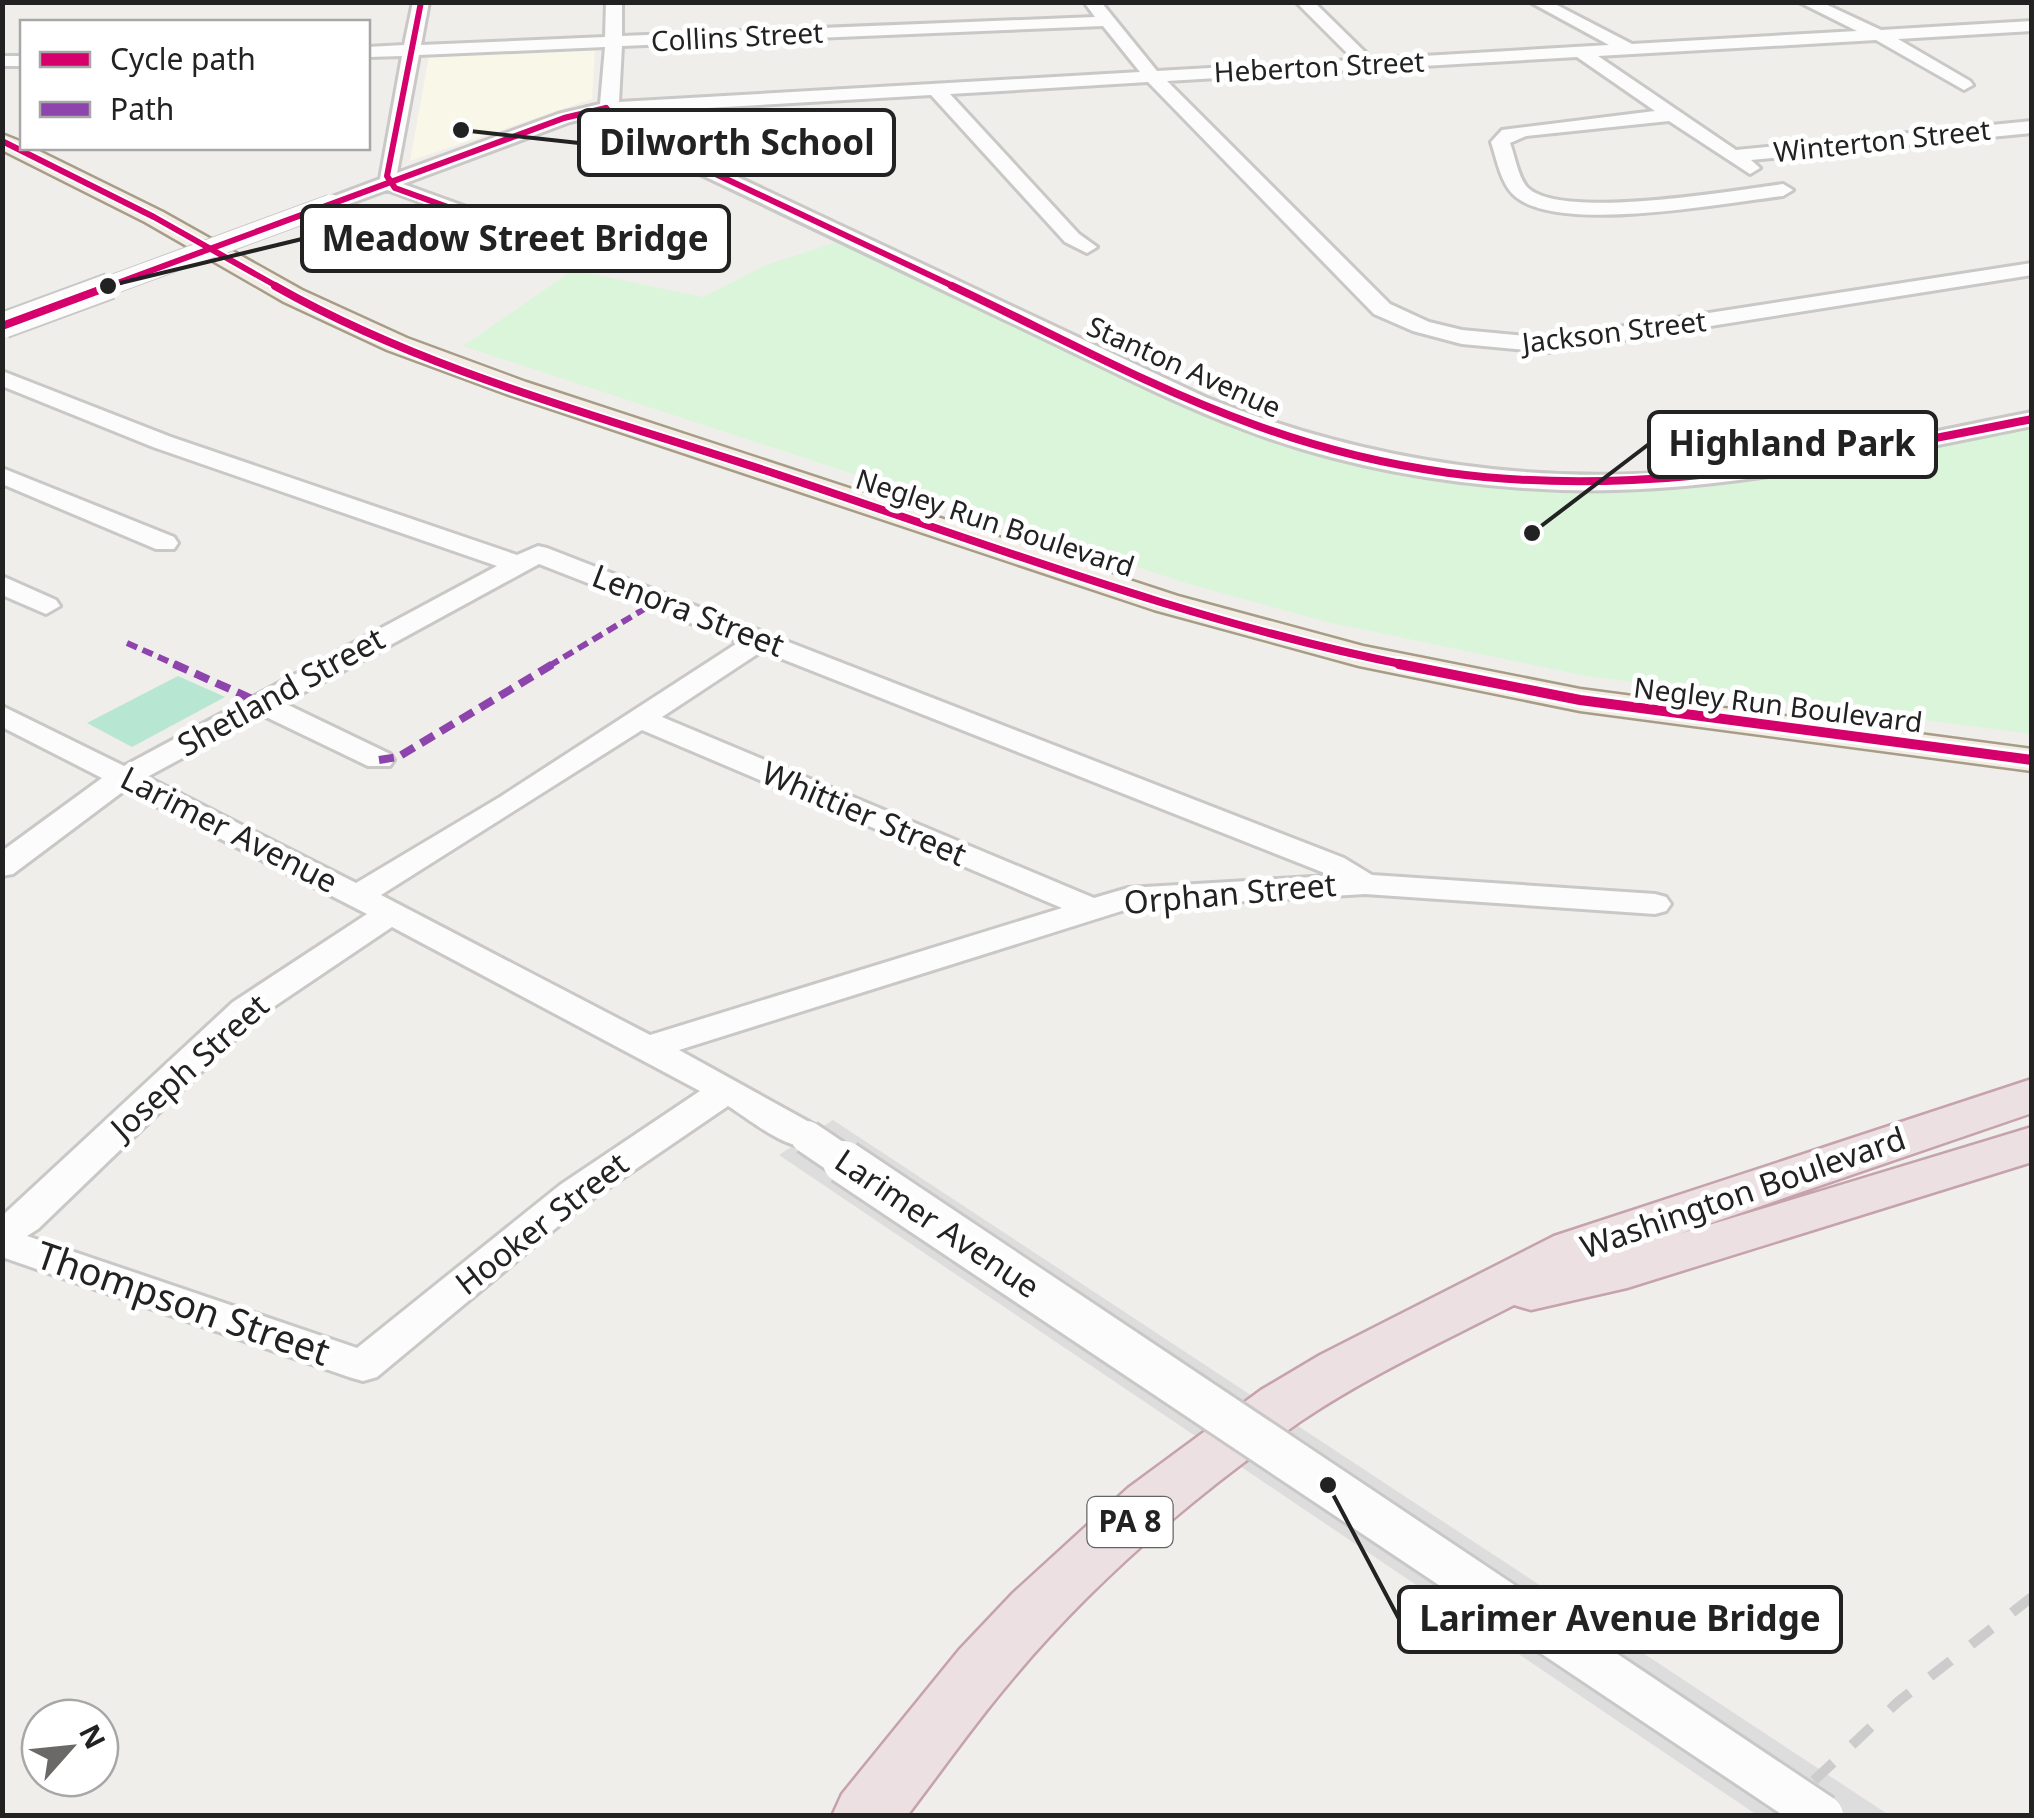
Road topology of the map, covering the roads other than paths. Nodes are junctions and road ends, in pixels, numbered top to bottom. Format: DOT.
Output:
graph roads {
  1 [pos="421,2"];
  2 [pos="614,2"];
  3 [pos="1092,2"];
  4 [pos="1304,2"];
  5 [pos="1538,2"];
  6 [pos="1806,2"];
  7 [pos="1107,22"];
  8 [pos="2032,26"];
  9 [pos="1879,35"];
  10 [pos="614,42"];
  11 [pos="1629,49"];
  12 [pos="412,50"];
  13 [pos="370,52"];
  14 [pos="1581,52"];
  15 [pos="1368,64"];
  16 [pos="1152,76"];
  17 [pos="1964,84"];
  18 [pos="935,88"];
  19 [pos="606,108"];
  20 [pos="1674,115"];
  21 [pos="2032,126"];
  22 [pos="20,150"];
  23 [pos="63,150"];
  24 [pos="1733,156"];
  25 [pos="391,182"];
  26 [pos="1088,247"];
  27 [pos="589,258"];
  28 [pos="2032,269"];
  29 [pos="3,325"];
  30 [pos="2,378"];
  31 [pos="2032,420"];
  32 [pos="2,476"];
  33 [pos="165,544"];
  34 [pos="518,564"];
  35 [pos="2,584"];
  36 [pos="46,606"];
  37 [pos="761,640"];
  38 [pos="262,703"];
  39 [pos="2,714"];
  40 [pos="638,718"];
  41 [pos="2032,747"];
  42 [pos="380,760"];
  43 [pos="2032,760"];
  44 [pos="126,778"];
  45 [pos="2,866"];
  46 [pos="1365,884"];
  47 [pos="357,896"];
  48 [pos="1655,904"];
  49 [pos="1090,908"];
  50 [pos="390,914"];
  51 [pos="648,1048"];
  52 [pos="726,1090"];
  53 [pos="2032,1095"];
  54 [pos="2032,1144"];
  55 [pos="2,1233"];
  56 [pos="2,1242"];
  57 [pos="1462,1310"];
  58 [pos="364,1366"];
  59 [pos="866,1816"];
  60 [pos="1822,1816"];
  1 -- 12 [label="street"];
  2 -- 10 [label="street"];
  3 -- 7 [label="street, Jackson Street"];
  4 -- 15 [label="street"];
  5 -- 11 [label="street"];
  6 -- 9 [label="street"];
  7 -- 10 [label="street, Collins Street"];
  7 -- 16 [label="street, Jackson Street"];
  8 -- 9 [label="street, Heberton Street"];
  9 -- 11 [label="street, Heberton Street"];
  9 -- 17 [label="street"];
  10 -- 12 [label="street, Collins Street"];
  10 -- 19 [label="street"];
  11 -- 14 [label="street, Heberton Street"];
  12 -- 13 [label="street, Collins Street"];
  12 -- 25 [label="street"];
  14 -- 15 [label="street, Heberton Street"];
  14 -- 20 [label="street"];
  15 -- 16 [label="street, Heberton Street"];
  16 -- 18 [label="street, Heberton Street"];
  16 -- 28 [label="street, Jackson Street"];
  18 -- 19 [label="street, Heberton Street"];
  18 -- 26 [label="street"];
  19 -- 25 [label="street, Heberton Street"];
  19 -- 31 [label="street, Stanton Avenue"];
  20 -- 24 [label="street"];
  20 -- 24 [label="street"];
  21 -- 24 [label="street, Winterton Street"];
  22 -- 43 [label="main road, Negley Run Boulevard"];
  23 -- 41 [label="main road, Negley Run Boulevard"];
  25 -- 27 [label="street"];
  25 -- 29 [label="street, Heberton Street, bridge"];
  30 -- 34 [label="street, Lenora Street"];
  32 -- 33 [label="street"];
  34 -- 37 [label="street, Lenora Street"];
  34 -- 38 [label="street, Shetland Street"];
  35 -- 36 [label="street"];
  37 -- 40 [label="street"];
  37 -- 46 [label="street, Lenora Street"];
  38 -- 42 [label="street"];
  38 -- 44 [label="street, Shetland Street"];
  39 -- 44 [label="street, Larimer Avenue"];
  40 -- 47 [label="street"];
  40 -- 49 [label="street, Whittier Street"];
  44 -- 45 [label="street, Shetland Street"];
  44 -- 47 [label="street, Larimer Avenue"];
  46 -- 48 [label="street, Orphan Street"];
  46 -- 49 [label="street, Orphan Street"];
  47 -- 50 [label="street, Larimer Avenue"];
  49 -- 51 [label="street, Orphan Street"];
  50 -- 51 [label="street, Larimer Avenue"];
  50 -- 55 [label="street, Joseph Street"];
  51 -- 52 [label="street, Larimer Avenue"];
  52 -- 58 [label="street, Hooker Street"];
  52 -- 60 [label="street, Larimer Avenue, bridge"];
  53 -- 57 [label="highway, Washington Boulevard / PA 8"];
  54 -- 57 [label="highway, Washington Boulevard / PA 8"];
  56 -- 58 [label="street, Thompson Street"];
  57 -- 59 [label="highway, Washington Boulevard / PA 8"];
}
